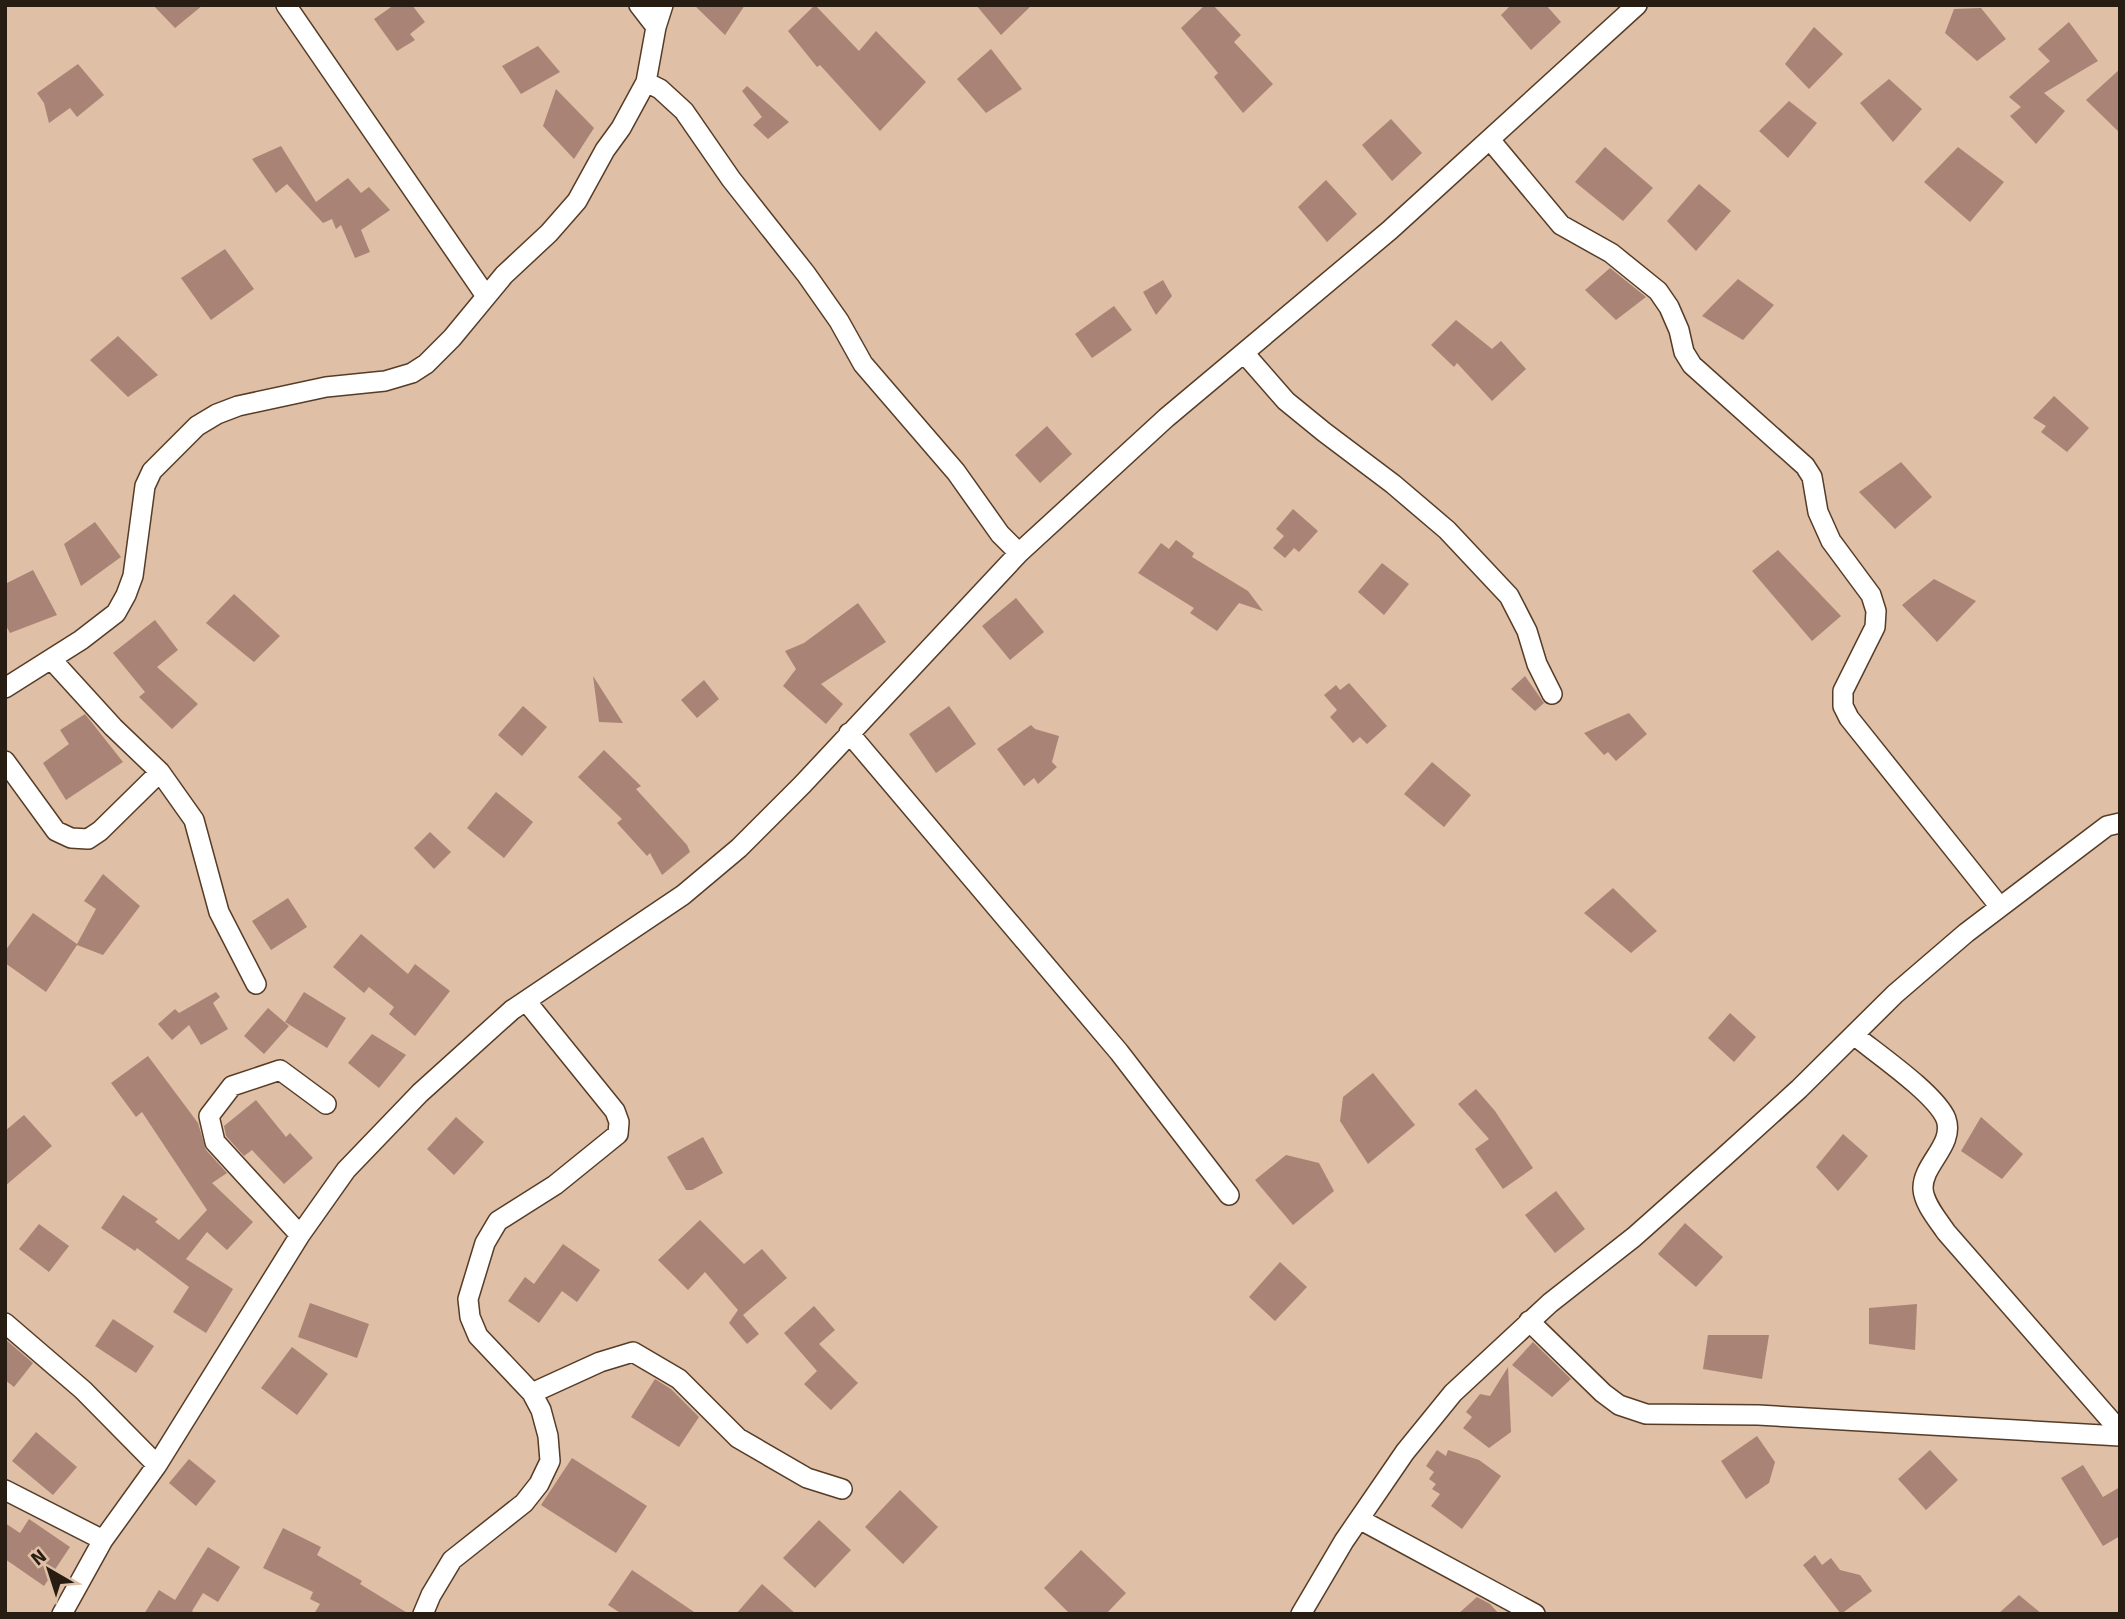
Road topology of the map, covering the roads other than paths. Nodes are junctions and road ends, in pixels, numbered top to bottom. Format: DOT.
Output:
graph roads {
  1 [pos="286,5"];
  2 [pos="639,5"];
  3 [pos="663,5"];
  4 [pos="1637,5"];
  5 [pos="656,27"];
  6 [pos="646,82"];
  7 [pos="1491,141"];
  8 [pos="486,296"];
  9 [pos="1244,353"];
  10 [pos="1019,552"];
  11 [pos="51,659"];
  12 [pos="5,688"];
  13 [pos="1552,695"];
  14 [pos="849,733"];
  15 [pos="5,761"];
  16 [pos="160,772"];
  17 [pos="2120,823"];
  18 [pos="2000,907"];
  19 [pos="256,984"];
  20 [pos="526,1001"];
  21 [pos="1854,1035"];
  22 [pos="326,1104"];
  23 [pos="1229,1195"];
  24 [pos="300,1236"];
  25 [pos="1529,1321"];
  26 [pos="5,1323"];
  27 [pos="532,1393"];
  28 [pos="2120,1434"];
  29 [pos="157,1465"];
  30 [pos="842,1489"];
  31 [pos="5,1490"];
  32 [pos="1359,1519"];
  33 [pos="103,1540"];
  34 [pos="62,1614"];
  35 [pos="423,1614"];
  36 [pos="1301,1614"];
  37 [pos="1535,1614"];
  1 -- 8 [label="street"];
  2 -- 5 [label="street"];
  3 -- 5 [label="street"];
  4 -- 7 [label="street"];
  5 -- 6 [label="street"];
  6 -- 8 [label="street"];
  6 -- 10 [label="street"];
  7 -- 9 [label="street"];
  7 -- 18 [label="street"];
  8 -- 11 [label="street"];
  9 -- 10 [label="street"];
  9 -- 13 [label="street"];
  10 -- 14 [label="street"];
  11 -- 12 [label="street"];
  11 -- 16 [label="street"];
  14 -- 20 [label="street"];
  14 -- 23 [label="street"];
  15 -- 16 [label="street"];
  16 -- 19 [label="street"];
  17 -- 18 [label="street"];
  18 -- 21 [label="street"];
  20 -- 24 [label="street"];
  20 -- 27 [label="street"];
  21 -- 25 [label="street"];
  21 -- 28 [label="street"];
  22 -- 24 [label="street"];
  24 -- 29 [label="street"];
  25 -- 28 [label="street"];
  25 -- 32 [label="street"];
  26 -- 29 [label="street"];
  27 -- 30 [label="street"];
  27 -- 35 [label="street"];
  29 -- 33 [label="street"];
  31 -- 33 [label="street"];
  32 -- 36 [label="street"];
  32 -- 37 [label="street"];
  33 -- 34 [label="street"];
}
